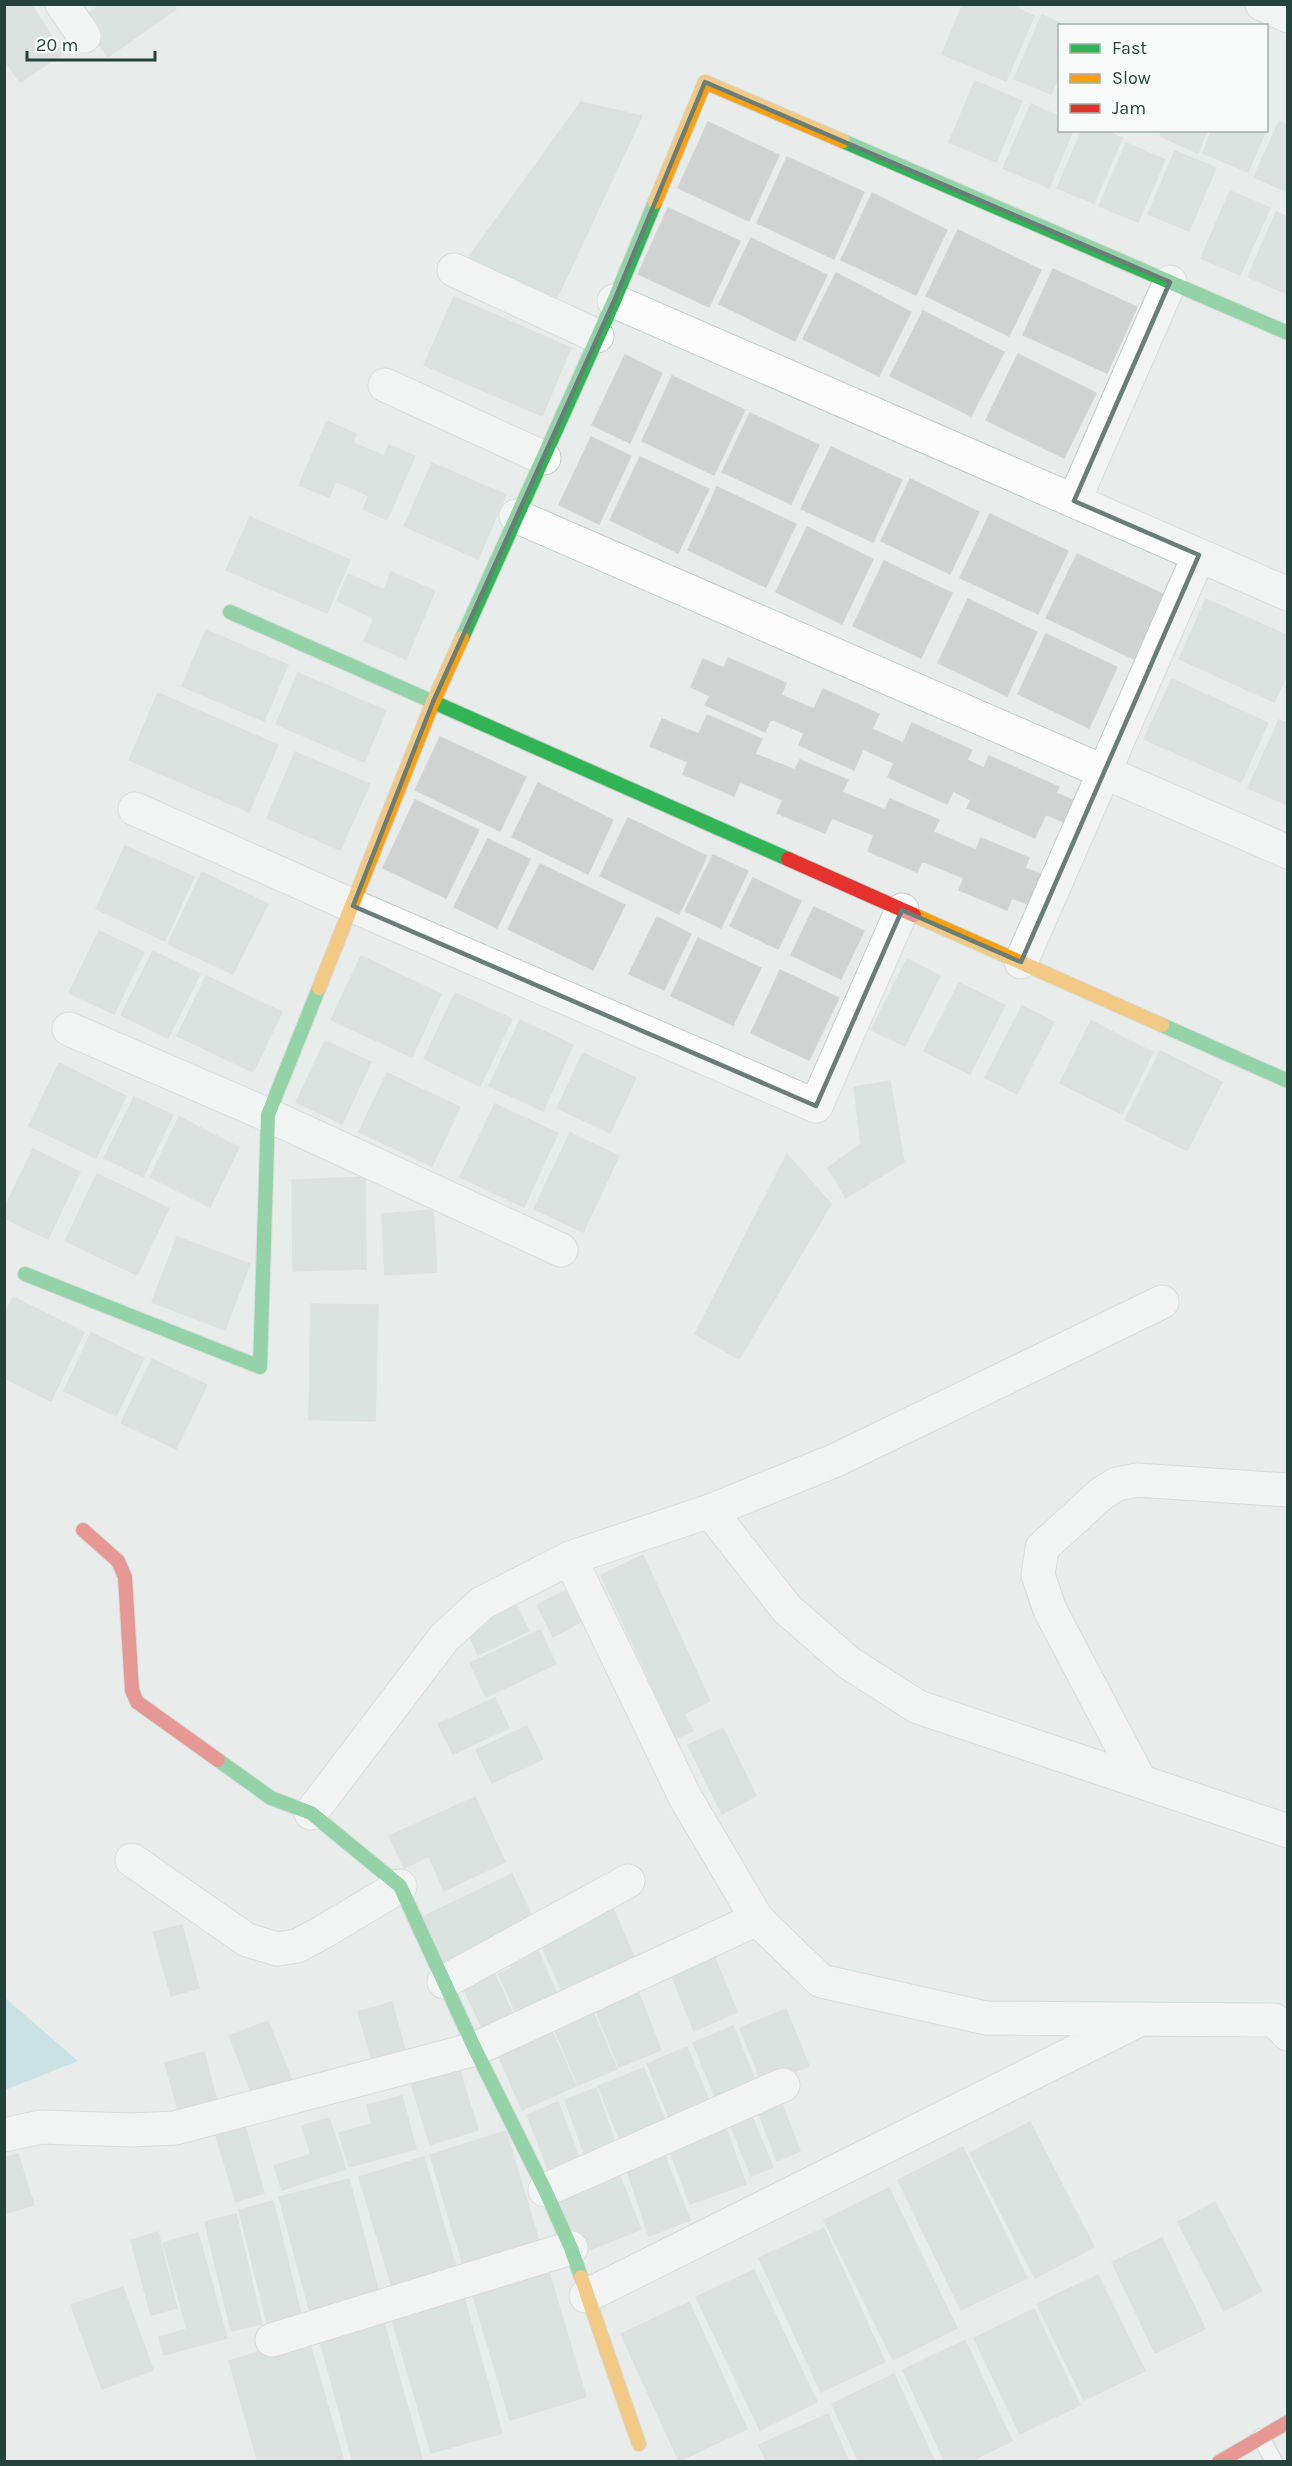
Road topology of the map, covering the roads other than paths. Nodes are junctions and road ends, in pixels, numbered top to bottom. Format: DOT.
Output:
graph roads {
  1 [pos="62,4"];
  2 [pos="1262,4"];
  3 [pos="1287,16"];
  4 [pos="84,36"];
  5 [pos="454,270"];
  6 [pos="1170,282"];
  7 [pos="614,301"];
  8 [pos="1287,333"];
  9 [pos="597,336"];
  10 [pos="385,385"];
  11 [pos="544,458"];
  12 [pos="1074,501"];
  13 [pos="516,516"];
  14 [pos="1199,555"];
  15 [pos="1287,594"];
  16 [pos="230,612"];
  17 [pos="433,702"];
  18 [pos="1104,772"];
  19 [pos="135,809"];
  20 [pos="1287,852"];
  21 [pos="353,906"];
  22 [pos="902,910"];
  23 [pos="1021,962"];
  24 [pos="69,1029"];
  25 [pos="1287,1081"];
  26 [pos="268,1115"];
  27 [pos="561,1250"];
  28 [pos="25,1274"];
  29 [pos="1162,1302"];
  30 [pos="1287,1490"];
  31 [pos="710,1511"];
  32 [pos="83,1530"];
  33 [pos="570,1558"];
  34 [pos="1140,1781"];
  35 [pos="311,1812"];
  36 [pos="1287,1831"];
  37 [pos="132,1860"];
  38 [pos="628,1881"];
  39 [pos="400,1887"];
  40 [pos="757,1919"];
  41 [pos="444,1982"];
  42 [pos="1141,2019"];
  43 [pos="1287,2034"];
  44 [pos="476,2049"];
  45 [pos="783,2085"];
  46 [pos="4,2135"];
  47 [pos="545,2190"];
  48 [pos="571,2248"];
  49 [pos="586,2296"];
  50 [pos="272,2340"];
  51 [pos="1287,2422"];
  52 [pos="1261,2437"];
  53 [pos="639,2444"];
  54 [pos="1219,2462"];
  55 [pos="1274,2462"];
  1 -- 4 [label="street"];
  2 -- 3 [label="street"];
  5 -- 9 [label="street"];
  6 -- 7 [label="street"];
  6 -- 8 [label="street"];
  6 -- 12 [label="street"];
  7 -- 9 [label="street"];
  7 -- 12 [label="street"];
  9 -- 11 [label="street"];
  10 -- 11 [label="street"];
  11 -- 13 [label="street"];
  12 -- 14 [label="street"];
  13 -- 17 [label="street"];
  13 -- 18 [label="street"];
  14 -- 15 [label="street"];
  14 -- 18 [label="street"];
  16 -- 17 [label="street"];
  17 -- 21 [label="street"];
  17 -- 22 [label="street"];
  18 -- 20 [label="street"];
  18 -- 23 [label="street"];
  19 -- 21 [label="street"];
  21 -- 22 [label="street"];
  21 -- 26 [label="street"];
  22 -- 23 [label="street"];
  23 -- 25 [label="street"];
  24 -- 26 [label="street"];
  26 -- 27 [label="street"];
  26 -- 28 [label="street"];
  29 -- 31 [label="street"];
  30 -- 34 [label="street"];
  31 -- 33 [label="street"];
  31 -- 34 [label="street"];
  32 -- 35 [label="street"];
  33 -- 35 [label="street"];
  33 -- 40 [label="street"];
  34 -- 36 [label="street"];
  35 -- 39 [label="street"];
  37 -- 39 [label="street"];
  38 -- 41 [label="street"];
  39 -- 41 [label="street"];
  40 -- 42 [label="street"];
  40 -- 44 [label="street"];
  41 -- 44 [label="street"];
  42 -- 43 [label="street"];
  42 -- 49 [label="street"];
  44 -- 46 [label="street"];
  44 -- 47 [label="street"];
  45 -- 47 [label="street"];
  47 -- 48 [label="street"];
  48 -- 49 [label="street"];
  48 -- 50 [label="street"];
  49 -- 53 [label="street"];
  51 -- 52 [label="street"];
  52 -- 54 [label="street"];
  52 -- 55 [label="lane"];
}
